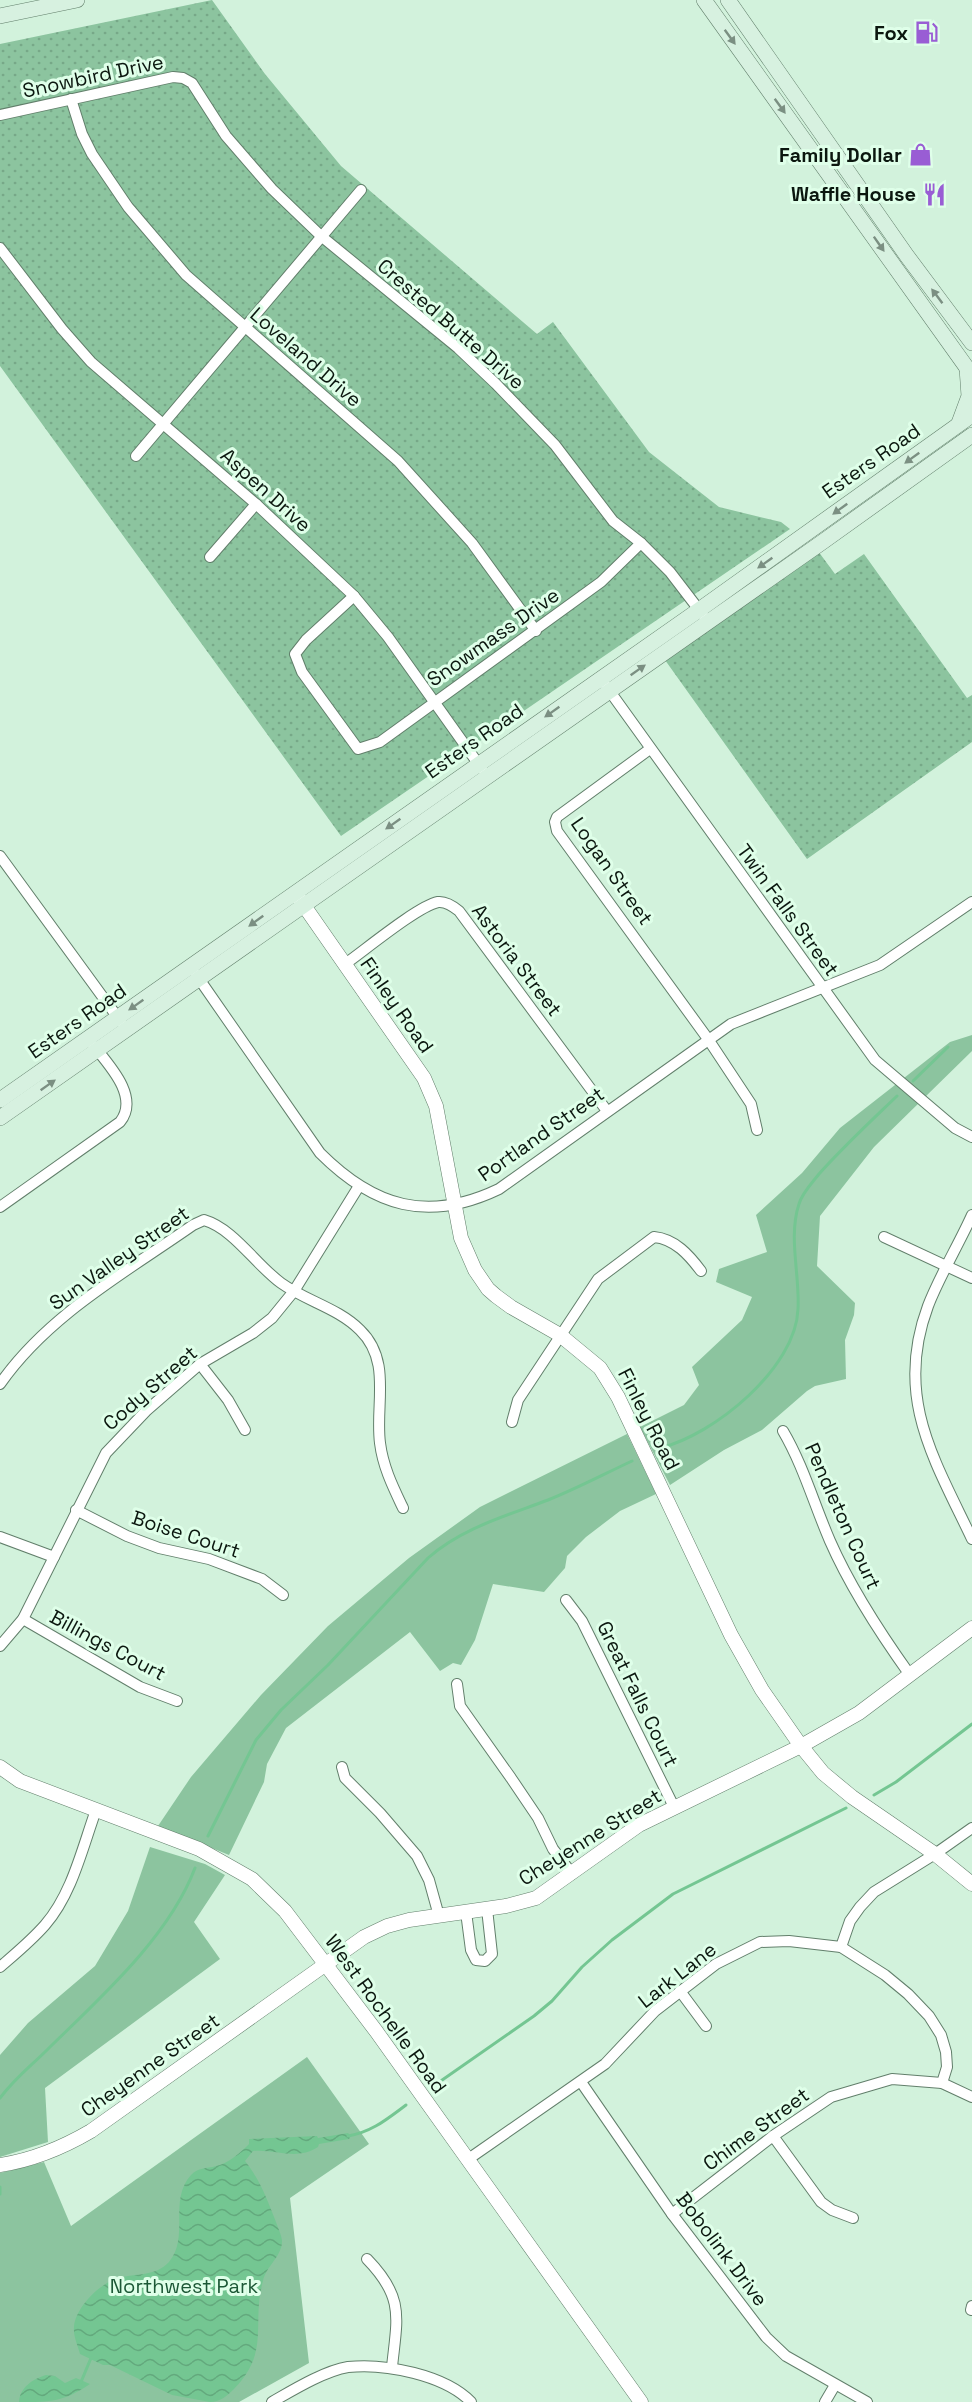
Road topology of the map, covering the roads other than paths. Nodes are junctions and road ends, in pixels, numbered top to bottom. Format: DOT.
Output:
graph roads {
  1 [pos="77,0"];
  2 [pos="704,0"];
  3 [pos="728,0"];
  4 [pos="742,0"];
  5 [pos="0,16"];
  6 [pos="751,31"];
  7 [pos="192,83"];
  8 [pos="70,99"];
  9 [pos="0,114"];
  10 [pos="361,190"];
  11 [pos="321,236"];
  12 [pos="0,248"];
  13 [pos="907,256"];
  14 [pos="4,264"];
  15 [pos="894,266"];
  16 [pos="245,328"];
  17 [pos="972,343"];
  18 [pos="970,372"];
  19 [pos="972,415"];
  20 [pos="163,424"];
  21 [pos="958,425"];
  22 [pos="972,435"];
  23 [pos="136,456"];
  24 [pos="256,504"];
  25 [pos="641,543"];
  26 [pos="210,557"];
  27 [pos="354,596"];
  28 [pos="704,616"];
  29 [pos="536,631"];
  30 [pos="604,684"];
  31 [pos="434,701"];
  32 [pos="650,749"];
  33 [pos="478,763"];
  34 [pos="488,777"];
  35 [pos="0,856"];
  36 [pos="300,899"];
  37 [pos="972,902"];
  38 [pos="345,964"];
  39 [pos="195,973"];
  40 [pos="823,989"];
  41 [pos="122,1024"];
  42 [pos="708,1039"];
  43 [pos="93,1044"];
  44 [pos="0,1100"];
  45 [pos="607,1111"];
  46 [pos="0,1118"];
  47 [pos="757,1130"];
  48 [pos="972,1137"];
  49 [pos="359,1186"];
  50 [pos="455,1205"];
  51 [pos="0,1207"];
  52 [pos="972,1215"];
  53 [pos="884,1237"];
  54 [pos="948,1266"];
  55 [pos="701,1271"];
  56 [pos="972,1278"];
  57 [pos="294,1291"];
  58 [pos="560,1335"];
  59 [pos="200,1364"];
  60 [pos="0,1384"];
  61 [pos="512,1422"];
  62 [pos="245,1430"];
  63 [pos="783,1431"];
  64 [pos="403,1508"];
  65 [pos="76,1510"];
  66 [pos="0,1537"];
  67 [pos="972,1539"];
  68 [pos="54,1557"];
  69 [pos="283,1595"];
  70 [pos="566,1600"];
  71 [pos="23,1619"];
  72 [pos="972,1628"];
  73 [pos="0,1646"];
  74 [pos="910,1675"];
  75 [pos="457,1684"];
  76 [pos="177,1701"];
  77 [pos="801,1746"];
  78 [pos="0,1767"];
  79 [pos="342,1767"];
  80 [pos="674,1807"];
  81 [pos="96,1810"];
  82 [pos="972,1828"];
  83 [pos="935,1854"];
  84 [pos="572,1874"];
  85 [pos="972,1884"];
  86 [pos="487,1909"];
  87 [pos="465,1912"];
  88 [pos="439,1916"];
  89 [pos="841,1947"];
  90 [pos="326,1963"];
  91 [pos="0,1967"];
  92 [pos="680,1991"];
  93 [pos="705,2026"];
  94 [pos="581,2082"];
  95 [pos="942,2084"];
  96 [pos="972,2097"];
  97 [pos="773,2136"];
  98 [pos="467,2160"];
  99 [pos="0,2165"];
  100 [pos="672,2214"];
  101 [pos="853,2218"];
  102 [pos="367,2259"];
  103 [pos="392,2367"];
  104 [pos="835,2385"];
  105 [pos="272,2402"];
  106 [pos="471,2402"];
  107 [pos="641,2402"];
  108 [pos="825,2402"];
  109 [pos="867,2402"];
  1 -- 5 [label="main road"];
  2 -- 15 [label="main road, one-way"];
  3 -- 6 [label="main road"];
  4 -- 6 [label="main road"];
  6 -- 13 [label="main road"];
  7 -- 8 [label="street, Snowbird Drive"];
  7 -- 11 [label="street, Crested Butte Drive"];
  8 -- 9 [label="street, Snowbird Drive"];
  8 -- 16 [label="street, Loveland Drive"];
  10 -- 11 [label="street"];
  11 -- 16 [label="street"];
  11 -- 25 [label="street, Crested Butte Drive"];
  12 -- 14 [label="street, Aspen Drive"];
  13 -- 15 [label="main road"];
  17 -- 13 [label="main road, one-way"];
  14 -- 20 [label="street, Aspen Drive"];
  15 -- 18 [label="main road"];
  16 -- 20 [label="street"];
  16 -- 29 [label="street, Loveland Drive"];
  18 -- 21 [label="main road"];
  19 -- 21 [label="main road, Esters Road"];
  20 -- 23 [label="street"];
  20 -- 24 [label="street, Aspen Drive"];
  21 -- 28 [label="main road, Esters Road, one-way"];
  22 -- 28 [label="main road, Esters Road"];
  24 -- 26 [label="street"];
  24 -- 27 [label="street, Aspen Drive"];
  25 -- 28 [label="street, Crested Butte Drive"];
  25 -- 29 [label="street, Snowmass Drive"];
  27 -- 31 [label="street, Aspen Drive"];
  27 -- 31 [label="street, Snowmass Drive"];
  28 -- 30 [label="main road, Esters Road"];
  29 -- 31 [label="street, Snowmass Drive"];
  30 -- 32 [label="street, Twin Falls Street"];
  30 -- 33 [label="main road, Esters Road, one-way"];
  30 -- 34 [label="main road, Esters Road"];
  31 -- 33 [label="street, Aspen Drive"];
  32 -- 40 [label="street, Twin Falls Street"];
  32 -- 42 [label="street, Logan Street"];
  33 -- 34 [label="street, Aspen Drive"];
  33 -- 36 [label="main road, Esters Road, one-way"];
  34 -- 36 [label="main road, Esters Road"];
  35 -- 41 [label="street"];
  36 -- 38 [label="street, Finley Road"];
  36 -- 39 [label="main road, Esters Road"];
  37 -- 40 [label="street, Portland Street"];
  38 -- 45 [label="street, Astoria Street"];
  38 -- 50 [label="street, Finley Road"];
  39 -- 41 [label="main road, Esters Road"];
  39 -- 49 [label="street, Portland Street"];
  40 -- 42 [label="street, Portland Street"];
  40 -- 48 [label="street, Twin Falls Street"];
  41 -- 43 [label="main road, Esters Road"];
  42 -- 45 [label="street, Portland Street"];
  42 -- 47 [label="street"];
  43 -- 44 [label="main road, Esters Road"];
  46 -- 43 [label="main road, Esters Road, one-way"];
  43 -- 51 [label="street"];
  45 -- 50 [label="street, Portland Street"];
  49 -- 50 [label="street, Portland Street"];
  49 -- 57 [label="street, Cody Street"];
  50 -- 58 [label="street, Finley Road"];
  52 -- 54 [label="street"];
  53 -- 54 [label="street"];
  54 -- 56 [label="street"];
  54 -- 67 [label="street"];
  55 -- 58 [label="street"];
  57 -- 59 [label="street, Cody Street"];
  57 -- 60 [label="street, Sun Valley Street"];
  57 -- 64 [label="street"];
  58 -- 61 [label="street"];
  58 -- 77 [label="street, Finley Road"];
  59 -- 62 [label="street"];
  59 -- 65 [label="street, Cody Street"];
  63 -- 74 [label="street, Pendleton Court"];
  65 -- 68 [label="street, Cody Street"];
  65 -- 69 [label="street, Boise Court"];
  66 -- 68 [label="street"];
  68 -- 71 [label="street, Cody Street"];
  70 -- 80 [label="street, Great Falls Court"];
  71 -- 73 [label="street, Cody Street"];
  71 -- 76 [label="street, Billings Court"];
  72 -- 74 [label="street, Cheyenne Street"];
  74 -- 77 [label="street, Cheyenne Street"];
  75 -- 84 [label="street"];
  77 -- 80 [label="street, Cheyenne Street"];
  77 -- 83 [label="street, Finley Road"];
  78 -- 81 [label="street, West Rochelle Road"];
  79 -- 88 [label="street"];
  80 -- 84 [label="street, Cheyenne Street"];
  81 -- 90 [label="street, West Rochelle Road"];
  81 -- 91 [label="street"];
  82 -- 83 [label="street"];
  83 -- 85 [label="street, Finley Road"];
  83 -- 89 [label="street"];
  84 -- 86 [label="street, Cheyenne Street"];
  86 -- 87 [label="street, Cheyenne Street"];
  86 -- 87 [label="street"];
  87 -- 88 [label="street, Cheyenne Street"];
  88 -- 90 [label="street, Cheyenne Street"];
  89 -- 92 [label="street, Lark Lane"];
  89 -- 95 [label="street, Lark Lane"];
  90 -- 98 [label="street, West Rochelle Road"];
  90 -- 99 [label="street, Cheyenne Street"];
  92 -- 93 [label="street"];
  92 -- 94 [label="street, Lark Lane"];
  94 -- 98 [label="street, Lark Lane"];
  94 -- 100 [label="street, Bobolink Drive"];
  95 -- 96 [label="street, Chime Street"];
  95 -- 97 [label="street, Chime Street"];
  97 -- 100 [label="street, Chime Street"];
  97 -- 101 [label="street"];
  98 -- 107 [label="street, West Rochelle Road"];
  100 -- 104 [label="street, Bobolink Drive"];
  102 -- 103 [label="street"];
  103 -- 105 [label="street"];
  103 -- 106 [label="street"];
  104 -- 108 [label="street"];
  104 -- 109 [label="street, Bobolink Drive"];
}
